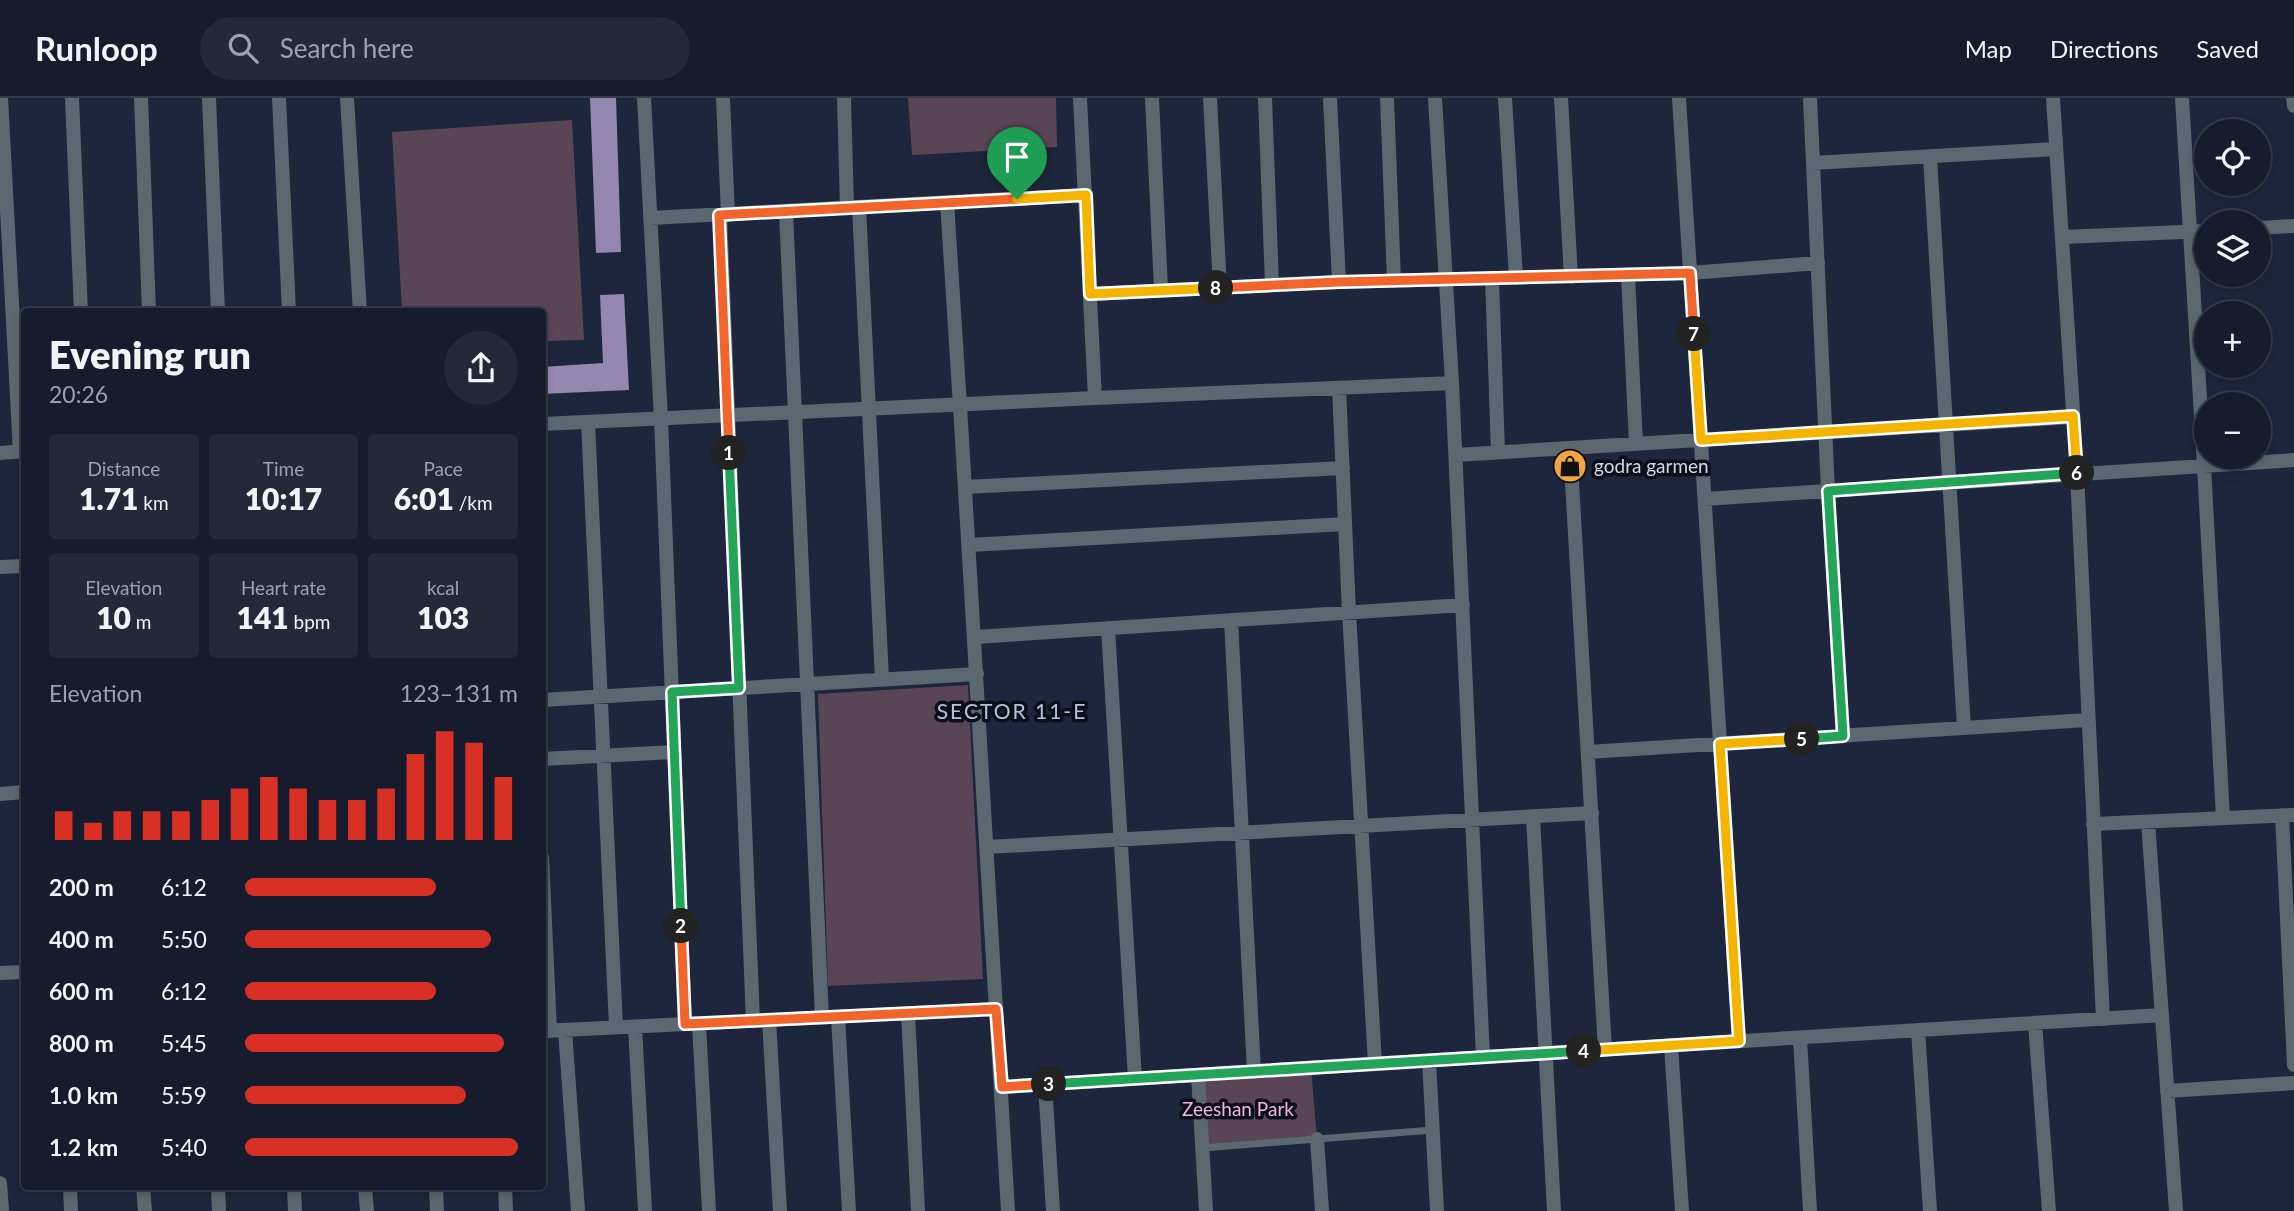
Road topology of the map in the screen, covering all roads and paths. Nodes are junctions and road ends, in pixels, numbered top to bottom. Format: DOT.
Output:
graph roads {
  1 [pos="1,98"];
  2 [pos="72,98"];
  3 [pos="141,98"];
  4 [pos="209,98"];
  5 [pos="279,98"];
  6 [pos="347,98"];
  7 [pos="644,98"];
  8 [pos="723,98"];
  9 [pos="844,98"];
  10 [pos="1080,98"];
  11 [pos="1152,98"];
  12 [pos="1210,98"];
  13 [pos="1265,98"];
  14 [pos="1330,98"];
  15 [pos="1387,98"];
  16 [pos="1435,98"];
  17 [pos="1505,98"];
  18 [pos="1561,98"];
  19 [pos="1679,98"];
  20 [pos="1810,98"];
  21 [pos="2053,98"];
  22 [pos="2182,98"];
  23 [pos="2293,98"];
  24 [pos="2294,106"];
  25 [pos="2056,149"];
  26 [pos="1930,157"];
  27 [pos="1813,163"];
  28 [pos="1086,195"];
  29 [pos="947,202"];
  30 [pos="853,208"];
  31 [pos="786,212"];
  32 [pos="724,215"];
  33 [pos="650,218"];
  34 [pos="2294,226"];
  35 [pos="2271,227"];
  36 [pos="2190,232"];
  37 [pos="2194,232"];
  38 [pos="2062,237"];
  39 [pos="1818,263"];
  40 [pos="1690,273"];
  41 [pos="1628,275"];
  42 [pos="1571,277"];
  43 [pos="1492,278"];
  44 [pos="1516,278"];
  45 [pos="1446,279"];
  46 [pos="1394,281"];
  47 [pos="1339,282"];
  48 [pos="1272,285"];
  49 [pos="1220,288"];
  50 [pos="1161,289"];
  51 [pos="1090,294"];
  52 [pos="81,308"];
  53 [pos="149,308"];
  54 [pos="218,308"];
  55 [pos="289,308"];
  56 [pos="360,308"];
  57 [pos="1452,383"];
  58 [pos="1339,388"];
  59 [pos="2200,392"];
  60 [pos="1095,398"];
  61 [pos="960,405"];
  62 [pos="871,409"];
  63 [pos="795,413"];
  64 [pos="728,416"];
  65 [pos="2073,416"];
  66 [pos="661,419"];
  67 [pos="589,422"];
  68 [pos="546,424"];
  69 [pos="1946,424"];
  70 [pos="1826,432"];
  71 [pos="21,434"];
  72 [pos="1701,440"];
  73 [pos="1636,444"];
  74 [pos="1570,448"];
  75 [pos="21,451"];
  76 [pos="1498,452"];
  77 [pos="0,453"];
  78 [pos="1456,455"];
  79 [pos="2294,460"];
  80 [pos="2271,462"];
  81 [pos="2194,467"];
  82 [pos="1343,468"];
  83 [pos="2204,469"];
  84 [pos="2077,474"];
  85 [pos="1949,483"];
  86 [pos="965,487"];
  87 [pos="1828,491"];
  88 [pos="1705,499"];
  89 [pos="1345,524"];
  90 [pos="969,545"];
  91 [pos="21,566"];
  92 [pos="0,567"];
  93 [pos="1463,605"];
  94 [pos="1349,612"];
  95 [pos="1231,620"];
  96 [pos="1108,628"];
  97 [pos="975,637"];
  98 [pos="977,674"];
  99 [pos="882,679"];
  100 [pos="807,684"];
  101 [pos="739,688"];
  102 [pos="672,692"];
  103 [pos="601,696"];
  104 [pos="546,700"];
  105 [pos="2088,720"];
  106 [pos="1964,728"];
  107 [pos="1843,736"];
  108 [pos="1720,744"];
  109 [pos="674,752"];
  110 [pos="1588,752"];
  111 [pos="604,756"];
  112 [pos="546,759"];
  113 [pos="21,792"];
  114 [pos="0,794"];
  115 [pos="1591,813"];
  116 [pos="2288,815"];
  117 [pos="1533,816"];
  118 [pos="2223,818"];
  119 [pos="1472,820"];
  120 [pos="2148,822"];
  121 [pos="2093,824"];
  122 [pos="1361,827"];
  123 [pos="1241,833"];
  124 [pos="1121,840"];
  125 [pos="987,848"];
  126 [pos="21,972"];
  127 [pos="0,974"];
  128 [pos="996,1009"];
  129 [pos="908,1013"];
  130 [pos="2162,1015"];
  131 [pos="838,1017"];
  132 [pos="822,1018"];
  133 [pos="2104,1018"];
  134 [pos="769,1020"];
  135 [pos="753,1021"];
  136 [pos="2035,1023"];
  137 [pos="692,1024"];
  138 [pos="616,1027"];
  139 [pos="635,1027"];
  140 [pos="565,1030"];
  141 [pos="1918,1030"];
  142 [pos="546,1031"];
  143 [pos="1800,1038"];
  144 [pos="1739,1041"];
  145 [pos="1671,1046"];
  146 [pos="1605,1050"];
  147 [pos="1544,1054"];
  148 [pos="1483,1057"];
  149 [pos="1429,1061"];
  150 [pos="1376,1064"];
  151 [pos="2294,1065"];
  152 [pos="1254,1072"];
  153 [pos="1198,1075"];
  154 [pos="1135,1079"];
  155 [pos="2294,1083"];
  156 [pos="1045,1084"];
  157 [pos="1002,1087"];
  158 [pos="2167,1091"];
  159 [pos="1433,1130"];
  160 [pos="1317,1139"];
  161 [pos="1202,1148"];
  162 [pos="0,1183"];
  163 [pos="69,1190"];
  164 [pos="143,1190"];
  165 [pos="218,1190"];
  166 [pos="294,1190"];
  167 [pos="365,1190"];
  168 [pos="436,1190"];
  169 [pos="505,1190"];
  170 [pos="2,1211"];
  171 [pos="71,1211"];
  172 [pos="145,1211"];
  173 [pos="219,1211"];
  174 [pos="295,1211"];
  175 [pos="367,1211"];
  176 [pos="437,1211"];
  177 [pos="506,1211"];
  178 [pos="578,1211"];
  179 [pos="645,1211"];
  180 [pos="709,1211"];
  181 [pos="780,1211"];
  182 [pos="849,1211"];
  183 [pos="918,1211"];
  184 [pos="1008,1211"];
  185 [pos="1053,1211"];
  186 [pos="1206,1211"];
  187 [pos="1322,1211"];
  188 [pos="1437,1211"];
  189 [pos="1554,1211"];
  190 [pos="1682,1211"];
  191 [pos="1810,1211"];
  192 [pos="1930,1211"];
  193 [pos="2049,1211"];
  194 [pos="2176,1211"];
  1 -- 71 [label="street"];
  2 -- 52 [label="street"];
  3 -- 53 [label="street"];
  4 -- 54 [label="street"];
  5 -- 55 [label="street"];
  6 -- 56 [label="street"];
  7 -- 33 [label="street"];
  8 -- 32 [label="street"];
  9 -- 30 [label="street"];
  10 -- 28 [label="street"];
  11 -- 50 [label="street"];
  12 -- 49 [label="street"];
  13 -- 48 [label="street"];
  14 -- 47 [label="street"];
  15 -- 46 [label="street"];
  16 -- 45 [label="street"];
  17 -- 44 [label="street"];
  18 -- 42 [label="street"];
  19 -- 40 [label="street"];
  20 -- 27 [label="street"];
  21 -- 25 [label="street"];
  22 -- 36 [label="street"];
  23 -- 24 [label="street"];
  25 -- 26 [label="street"];
  25 -- 38 [label="street"];
  26 -- 27 [label="street"];
  26 -- 69 [label="street"];
  27 -- 39 [label="street"];
  28 -- 29 [label="street"];
  28 -- 51 [label="street"];
  29 -- 30 [label="street"];
  29 -- 61 [label="street"];
  30 -- 31 [label="street"];
  30 -- 62 [label="street"];
  31 -- 32 [label="street"];
  31 -- 63 [label="street"];
  32 -- 33 [label="street"];
  32 -- 64 [label="street"];
  33 -- 66 [label="street"];
  34 -- 35 [label="street"];
  36 -- 37 [label="street"];
  36 -- 38 [label="street"];
  36 -- 59 [label="street"];
  38 -- 65 [label="street"];
  39 -- 40 [label="street"];
  39 -- 70 [label="street"];
  40 -- 41 [label="street"];
  40 -- 72 [label="street"];
  41 -- 42 [label="street"];
  41 -- 73 [label="street"];
  42 -- 44 [label="street"];
  43 -- 44 [label="street"];
  43 -- 45 [label="street"];
  43 -- 76 [label="street"];
  45 -- 46 [label="street"];
  45 -- 57 [label="street"];
  46 -- 47 [label="street"];
  47 -- 48 [label="street"];
  48 -- 49 [label="street"];
  49 -- 50 [label="street"];
  50 -- 51 [label="street"];
  51 -- 60 [label="street"];
  57 -- 58 [label="street"];
  57 -- 78 [label="street"];
  58 -- 60 [label="street"];
  58 -- 82 [label="street"];
  60 -- 61 [label="street"];
  61 -- 62 [label="street"];
  61 -- 86 [label="street"];
  62 -- 63 [label="street"];
  62 -- 99 [label="street"];
  63 -- 64 [label="street"];
  63 -- 100 [label="street"];
  64 -- 66 [label="street"];
  64 -- 101 [label="street"];
  65 -- 69 [label="street"];
  65 -- 84 [label="street"];
  66 -- 67 [label="street"];
  66 -- 102 [label="street"];
  67 -- 68 [label="street"];
  67 -- 103 [label="street"];
  69 -- 70 [label="street"];
  69 -- 85 [label="street"];
  70 -- 72 [label="street"];
  70 -- 87 [label="street"];
  72 -- 73 [label="street"];
  72 -- 88 [label="street"];
  73 -- 74 [label="street"];
  74 -- 76 [label="street"];
  74 -- 110 [label="street"];
  75 -- 77 [label="street"];
  76 -- 78 [label="street"];
  78 -- 93 [label="street"];
  79 -- 80 [label="street"];
  81 -- 84 [label="street"];
  82 -- 86 [label="street"];
  82 -- 89 [label="street"];
  83 -- 118 [label="street"];
  84 -- 85 [label="street"];
  84 -- 105 [label="street"];
  85 -- 87 [label="street"];
  85 -- 106 [label="street"];
  86 -- 90 [label="street"];
  87 -- 88 [label="street"];
  87 -- 107 [label="street"];
  88 -- 108 [label="street"];
  89 -- 90 [label="street"];
  89 -- 94 [label="street"];
  90 -- 97 [label="street"];
  91 -- 92 [label="street"];
  93 -- 94 [label="street"];
  93 -- 119 [label="street"];
  94 -- 95 [label="street"];
  94 -- 122 [label="street"];
  95 -- 96 [label="street"];
  95 -- 123 [label="street"];
  96 -- 97 [label="street"];
  96 -- 124 [label="street"];
  97 -- 98 [label="street"];
  98 -- 99 [label="street"];
  98 -- 125 [label="street"];
  99 -- 100 [label="street"];
  100 -- 101 [label="street"];
  100 -- 132 [label="street"];
  101 -- 102 [label="street"];
  101 -- 135 [label="street"];
  102 -- 103 [label="street"];
  102 -- 109 [label="street"];
  103 -- 104 [label="street"];
  103 -- 111 [label="street"];
  105 -- 106 [label="street"];
  105 -- 121 [label="street"];
  106 -- 107 [label="street"];
  107 -- 108 [label="street"];
  108 -- 110 [label="street"];
  108 -- 144 [label="street"];
  109 -- 111 [label="street"];
  109 -- 137 [label="street"];
  110 -- 115 [label="street"];
  111 -- 112 [label="street"];
  111 -- 138 [label="street"];
  113 -- 114 [label="street"];
  115 -- 117 [label="street"];
  115 -- 146 [label="street"];
  116 -- 118 [label="street"];
  116 -- 151 [label="street"];
  117 -- 119 [label="street"];
  117 -- 147 [label="street"];
  118 -- 120 [label="street"];
  119 -- 122 [label="street"];
  119 -- 148 [label="street"];
  120 -- 121 [label="street"];
  120 -- 130 [label="street"];
  121 -- 133 [label="street"];
  122 -- 123 [label="street"];
  122 -- 150 [label="street"];
  123 -- 124 [label="street"];
  123 -- 152 [label="street"];
  124 -- 125 [label="street"];
  124 -- 154 [label="street"];
  125 -- 128 [label="street"];
  126 -- 127 [label="street"];
  128 -- 129 [label="street"];
  128 -- 157 [label="street"];
  129 -- 131 [label="street"];
  129 -- 183 [label="street"];
  130 -- 133 [label="street"];
  130 -- 158 [label="street"];
  131 -- 132 [label="street"];
  131 -- 182 [label="street"];
  132 -- 134 [label="street"];
  133 -- 136 [label="street"];
  134 -- 135 [label="street"];
  134 -- 181 [label="street"];
  135 -- 137 [label="street"];
  136 -- 141 [label="street"];
  136 -- 193 [label="street"];
  137 -- 139 [label="street"];
  137 -- 180 [label="street"];
  138 -- 139 [label="street"];
  138 -- 140 [label="street"];
  139 -- 179 [label="street"];
  140 -- 142 [label="street"];
  140 -- 178 [label="street"];
  141 -- 143 [label="street"];
  141 -- 192 [label="street"];
  143 -- 144 [label="street"];
  143 -- 191 [label="street"];
  144 -- 145 [label="street"];
  145 -- 146 [label="street"];
  145 -- 190 [label="street"];
  146 -- 147 [label="street"];
  147 -- 148 [label="street"];
  147 -- 189 [label="street"];
  148 -- 149 [label="street"];
  149 -- 150 [label="street"];
  149 -- 159 [label="street"];
  150 -- 152 [label="street"];
  152 -- 153 [label="street"];
  153 -- 154 [label="street"];
  153 -- 161 [label="street"];
  154 -- 156 [label="street"];
  155 -- 158 [label="street"];
  156 -- 157 [label="street"];
  156 -- 185 [label="street"];
  157 -- 184 [label="street"];
  158 -- 194 [label="street"];
  159 -- 160 [label="lane"];
  159 -- 188 [label="street"];
  160 -- 161 [label="lane"];
  160 -- 187 [label="street"];
  161 -- 186 [label="street"];
  162 -- 170 [label="street"];
  163 -- 171 [label="street"];
  164 -- 172 [label="street"];
  165 -- 173 [label="street"];
  166 -- 174 [label="street"];
  167 -- 175 [label="street"];
  168 -- 176 [label="street"];
  169 -- 177 [label="street"];
}
